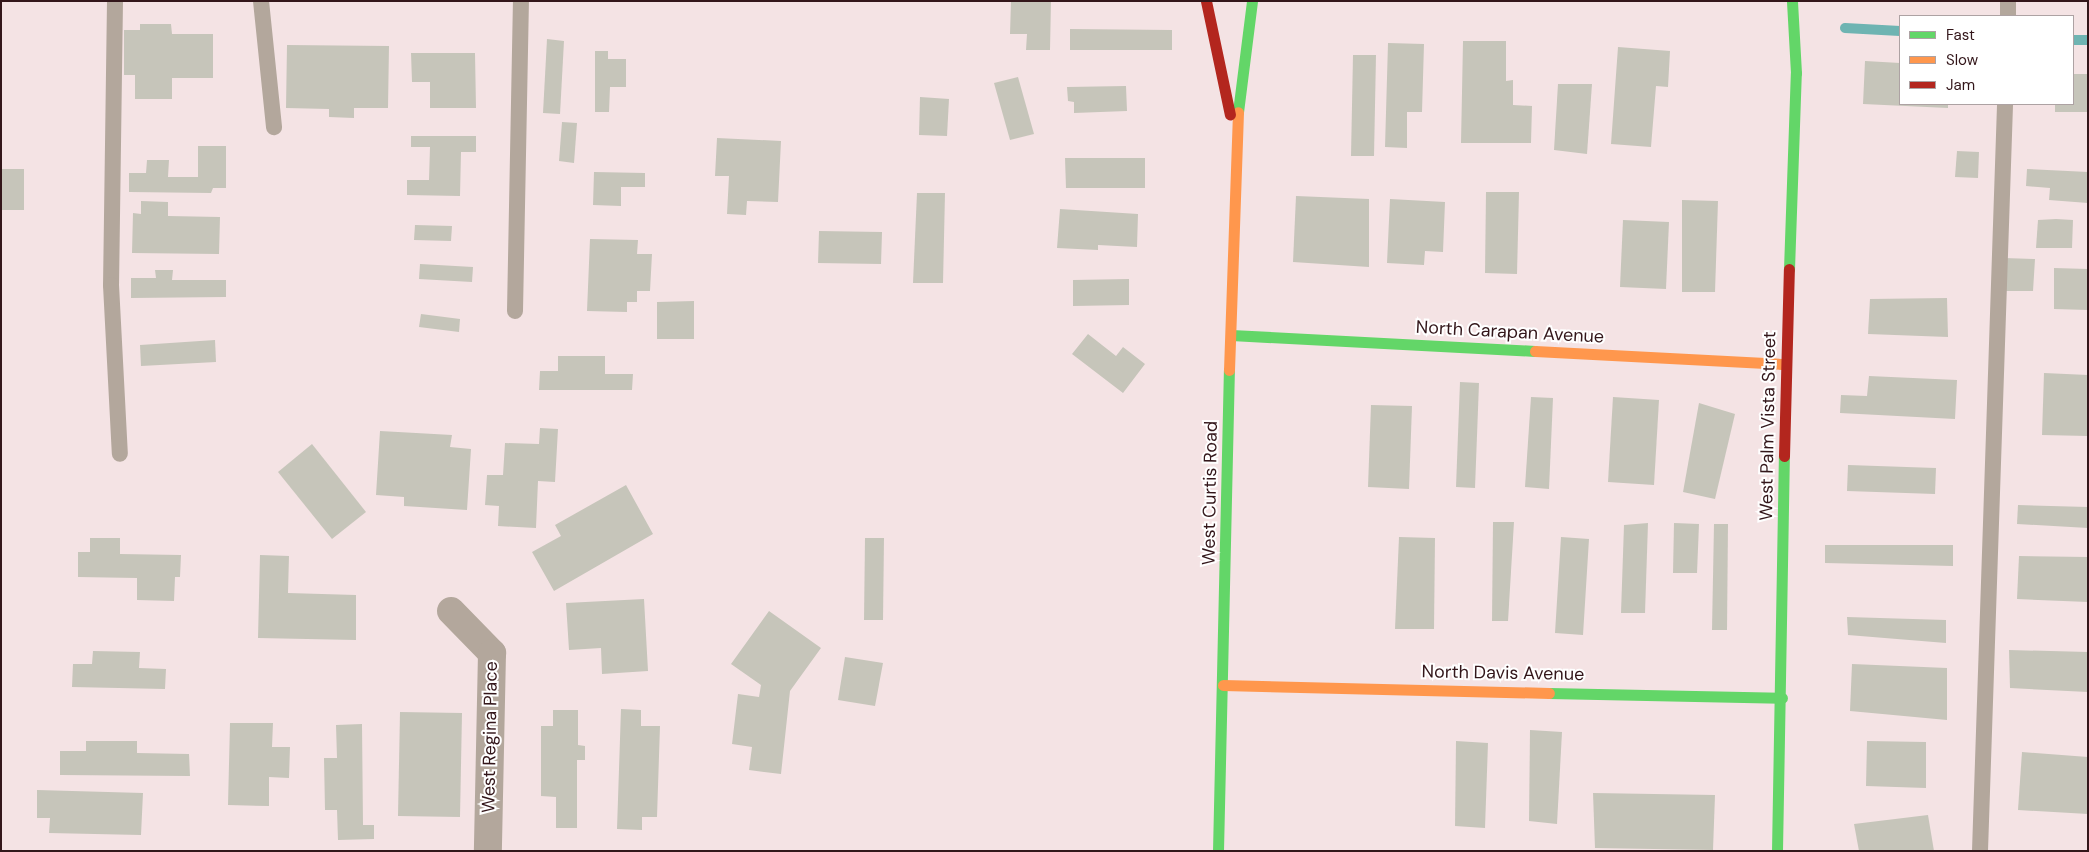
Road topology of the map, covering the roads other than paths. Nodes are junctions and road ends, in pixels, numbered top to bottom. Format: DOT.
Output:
graph roads {
  1 [pos="115,1"];
  2 [pos="261,1"];
  3 [pos="521,1"];
  4 [pos="1206,1"];
  5 [pos="1252,1"];
  6 [pos="1792,1"];
  7 [pos="2008,1"];
  8 [pos="2008,15"];
  9 [pos="2005,105"];
  10 [pos="274,127"];
  11 [pos="1235,136"];
  12 [pos="515,311"];
  13 [pos="1232,335"];
  14 [pos="1786,364"];
  15 [pos="120,454"];
  16 [pos="451,611"];
  17 [pos="1223,685"];
  18 [pos="1782,698"];
  19 [pos="488,851"];
  20 [pos="1218,851"];
  21 [pos="1777,851"];
  22 [pos="1980,851"];
  1 -- 15 [label="lane"];
  2 -- 10 [label="lane"];
  3 -- 12 [label="lane"];
  4 -- 11 [label="street, West Curtis Road"];
  5 -- 11 [label="street, West Curtis Road"];
  6 -- 14 [label="street, West Palm Vista Street"];
  7 -- 8 [label="lane"];
  9 -- 22 [label="lane"];
  11 -- 13 [label="street, West Curtis Road"];
  13 -- 14 [label="street, North Carapan Avenue"];
  13 -- 17 [label="street, West Curtis Road"];
  14 -- 18 [label="street, West Palm Vista Street"];
  16 -- 19 [label="street, West Regina Place"];
  17 -- 18 [label="street, North Davis Avenue"];
  17 -- 20 [label="street, West Curtis Road"];
  18 -- 21 [label="street, West Palm Vista Street"];
}
